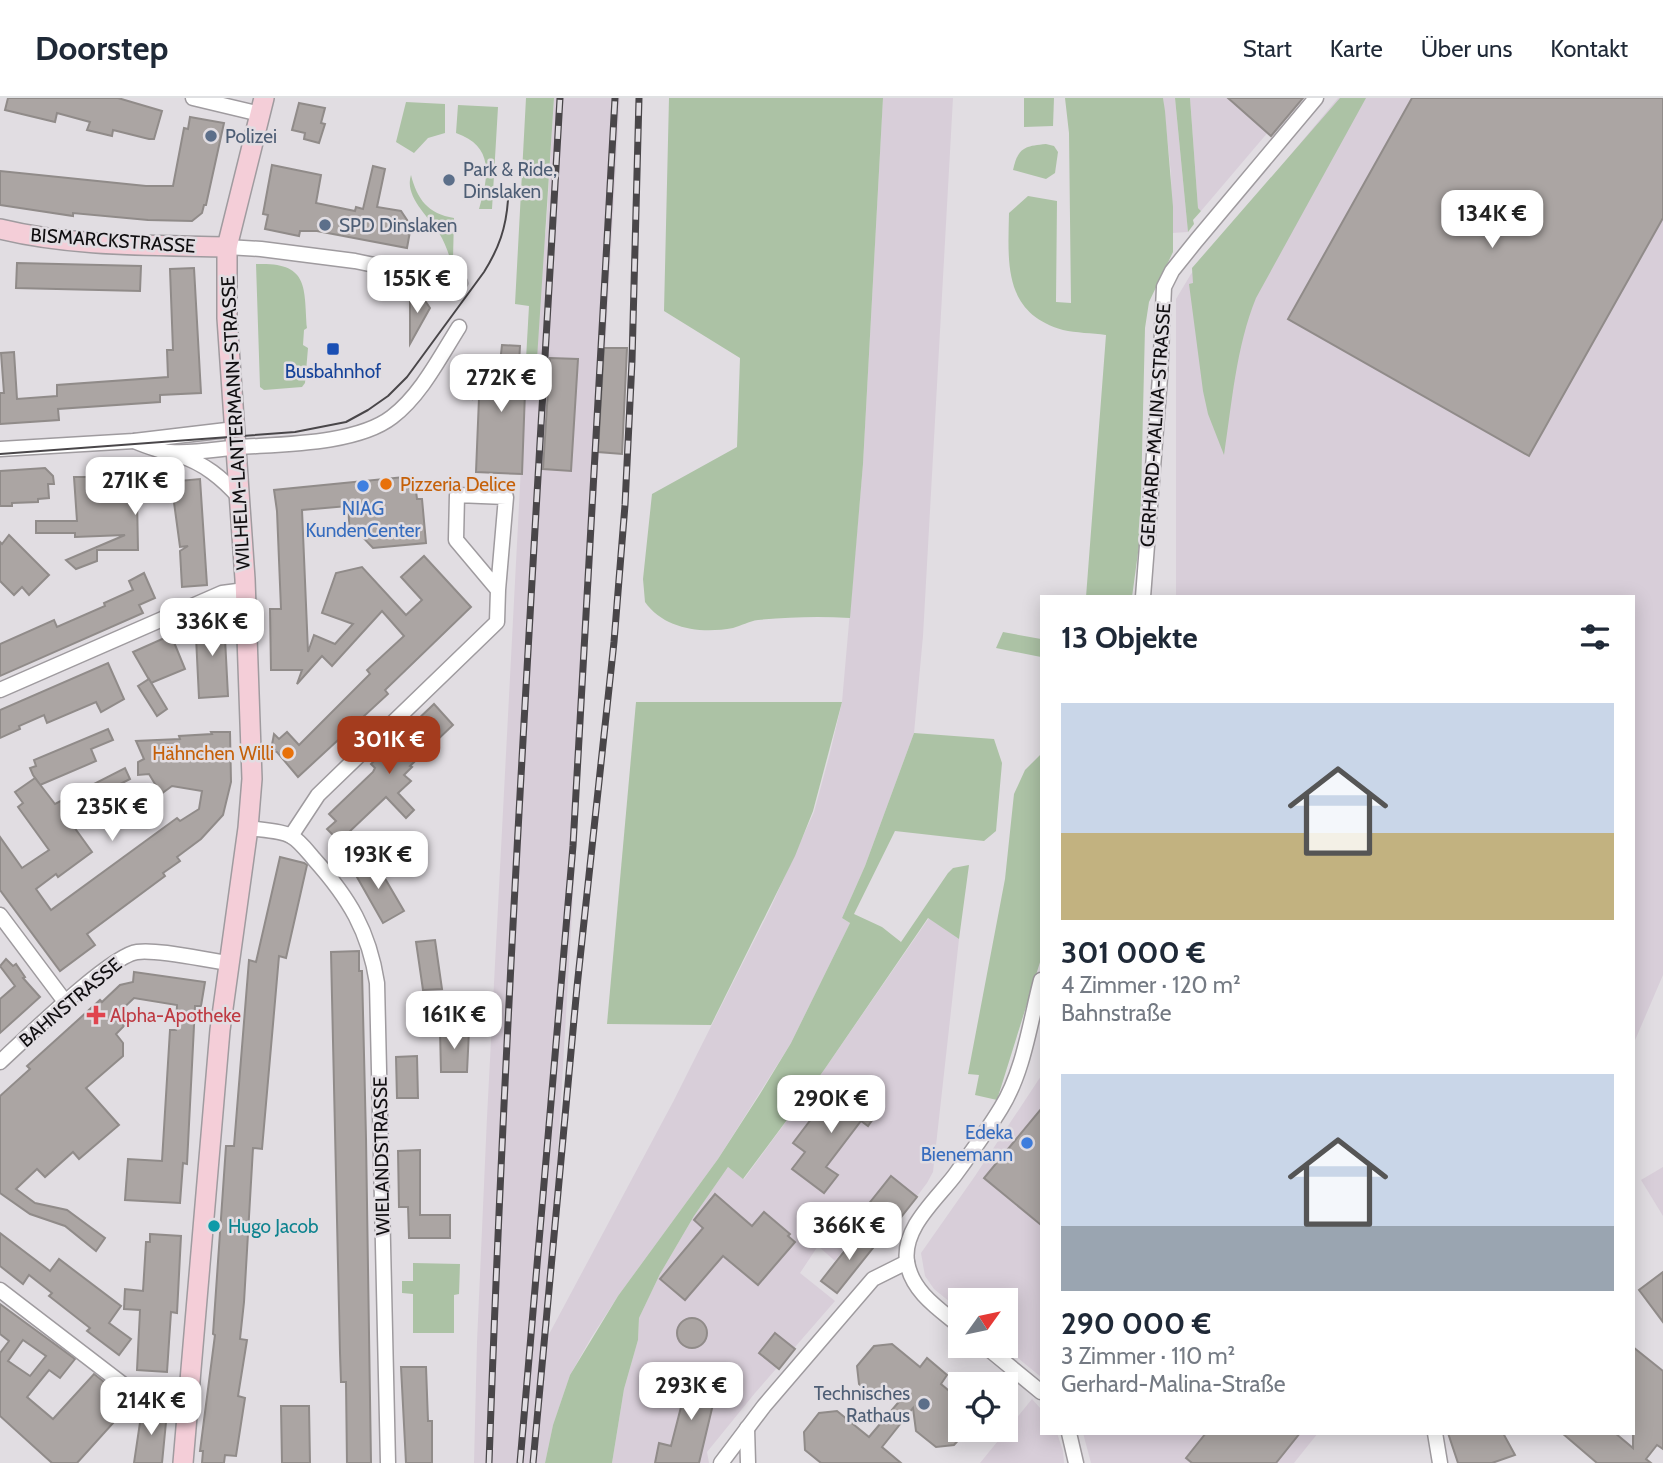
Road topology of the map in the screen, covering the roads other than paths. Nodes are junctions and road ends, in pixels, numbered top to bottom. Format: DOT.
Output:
graph roads {
  1 [pos="193,98"];
  2 [pos="1316,98"];
  3 [pos="262,106"];
  4 [pos="0,229"];
  5 [pos="227,247"];
  6 [pos="460,283"];
  7 [pos="459,327"];
  8 [pos="235,438"];
  9 [pos="134,440"];
  10 [pos="0,449"];
  11 [pos="170,452"];
  12 [pos="240,498"];
  13 [pos="245,590"];
  14 [pos="498,590"];
  15 [pos="1143,595"];
  16 [pos="0,690"];
  17 [pos="248,828"];
  18 [pos="291,836"];
  19 [pos="0,915"];
  20 [pos="228,963"];
  21 [pos="1040,984"];
  22 [pos="66,1003"];
  23 [pos="0,1062"];
  24 [pos="907,1262"];
  25 [pos="0,1290"];
  26 [pos="948,1317"];
  27 [pos="1000,1358"];
  28 [pos="1040,1391"];
  29 [pos="189,1402"];
  30 [pos="747,1428"];
  31 [pos="1069,1435"];
  32 [pos="1436,1435"];
  33 [pos="183,1463"];
  34 [pos="388,1463"];
  35 [pos="721,1463"];
  36 [pos="748,1463"];
  37 [pos="1076,1463"];
  38 [pos="1440,1463"];
  1 -- 3 [label="street"];
  2 -- 15 [label="street, GERHARD-MALINA-STRASSE"];
  3 -- 5 [label="main road, WILHELM-LANTERMANN-STRASSE"];
  4 -- 5 [label="main road, BISMARCKSTRASSE"];
  5 -- 6 [label="street"];
  5 -- 8 [label="main road, WILHELM-LANTERMANN-STRASSE"];
  7 -- 8 [label="street"];
  8 -- 9 [label="street"];
  8 -- 11 [label="street"];
  8 -- 12 [label="main road, WILHELM-LANTERMANN-STRASSE"];
  9 -- 10 [label="street"];
  9 -- 11 [label="street"];
  11 -- 12 [label="street"];
  12 -- 13 [label="main road, WILHELM-LANTERMANN-STRASSE"];
  13 -- 16 [label="street"];
  13 -- 17 [label="main road, WILHELM-LANTERMANN-STRASSE"];
  14 -- 14 [label="street"];
  14 -- 18 [label="street"];
  17 -- 18 [label="street"];
  17 -- 20 [label="main road, WILHELM-LANTERMANN-STRASSE"];
  18 -- 34 [label="street, WIELANDSTRASSE"];
  19 -- 22 [label="street"];
  20 -- 22 [label="street, BAHNSTRASSE"];
  20 -- 29 [label="main road, WILHELM-LANTERMANN-STRASSE"];
  21 -- 24 [label="street"];
  22 -- 23 [label="street, BAHNSTRASSE"];
  24 -- 26 [label="street"];
  24 -- 30 [label="street"];
  25 -- 29 [label="street"];
  27 -- 28 [label="street"];
  29 -- 33 [label="main road, WILHELM-LANTERMANN-STRASSE"];
  30 -- 35 [label="street"];
  30 -- 36 [label="street"];
  31 -- 37 [label="street"];
  32 -- 38 [label="street"];
}
